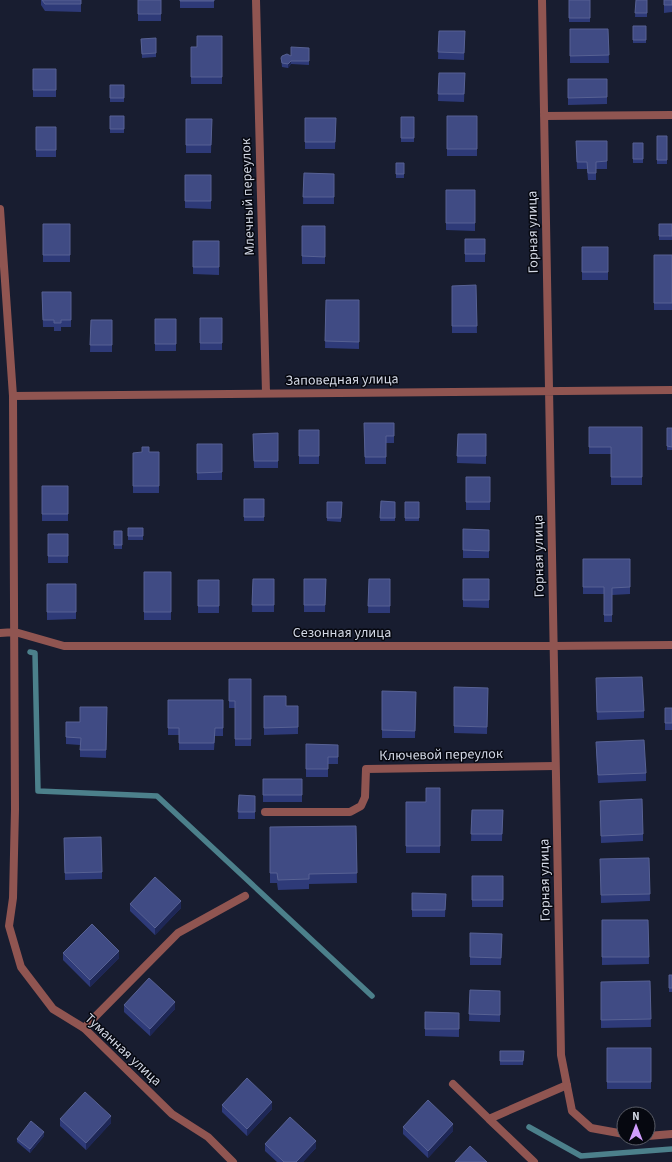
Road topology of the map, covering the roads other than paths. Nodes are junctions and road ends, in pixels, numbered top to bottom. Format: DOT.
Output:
graph roads {
  1 [pos="256,0"];
  2 [pos="542,0"];
  3 [pos="672,115"];
  4 [pos="544,116"];
  5 [pos="0,209"];
  6 [pos="672,390"];
  7 [pos="549,391"];
  8 [pos="266,394"];
  9 [pos="13,396"];
  10 [pos="15,632"];
  11 [pos="0,633"];
  12 [pos="672,645"];
  13 [pos="553,646"];
  14 [pos="555,766"];
  15 [pos="265,812"];
  16 [pos="246,896"];
  17 [pos="84,1028"];
  18 [pos="453,1084"];
  19 [pos="567,1085"];
  20 [pos="489,1119"];
  21 [pos="616,1133"];
  22 [pos="672,1134"];
  23 [pos="656,1135"];
  24 [pos="233,1162"];
  25 [pos="534,1162"];
  1 -- 8 [label="street, Млечный переулок"];
  2 -- 4 [label="street, Горная улица"];
  3 -- 4 [label="street"];
  4 -- 7 [label="street, Горная улица"];
  5 -- 9 [label="street, Туманная улица"];
  6 -- 7 [label="street, Заповедная улица"];
  7 -- 8 [label="street, Заповедная улица"];
  7 -- 13 [label="street, Горная улица"];
  8 -- 9 [label="street, Заповедная улица"];
  9 -- 10 [label="street, Туманная улица"];
  10 -- 11 [label="street, Сезонная улица"];
  10 -- 13 [label="street, Сезонная улица"];
  10 -- 17 [label="street, Туманная улица"];
  12 -- 13 [label="street, Сезонная улица"];
  13 -- 14 [label="street, Горная улица"];
  14 -- 15 [label="street, Ключевой переулок"];
  14 -- 19 [label="street, Горная улица"];
  16 -- 17 [label="street"];
  17 -- 24 [label="street, Туманная улица"];
  18 -- 20 [label="street"];
  19 -- 20 [label="street"];
  19 -- 21 [label="street, Горная улица"];
  20 -- 25 [label="street"];
  22 -- 23 [label="street"];
}
